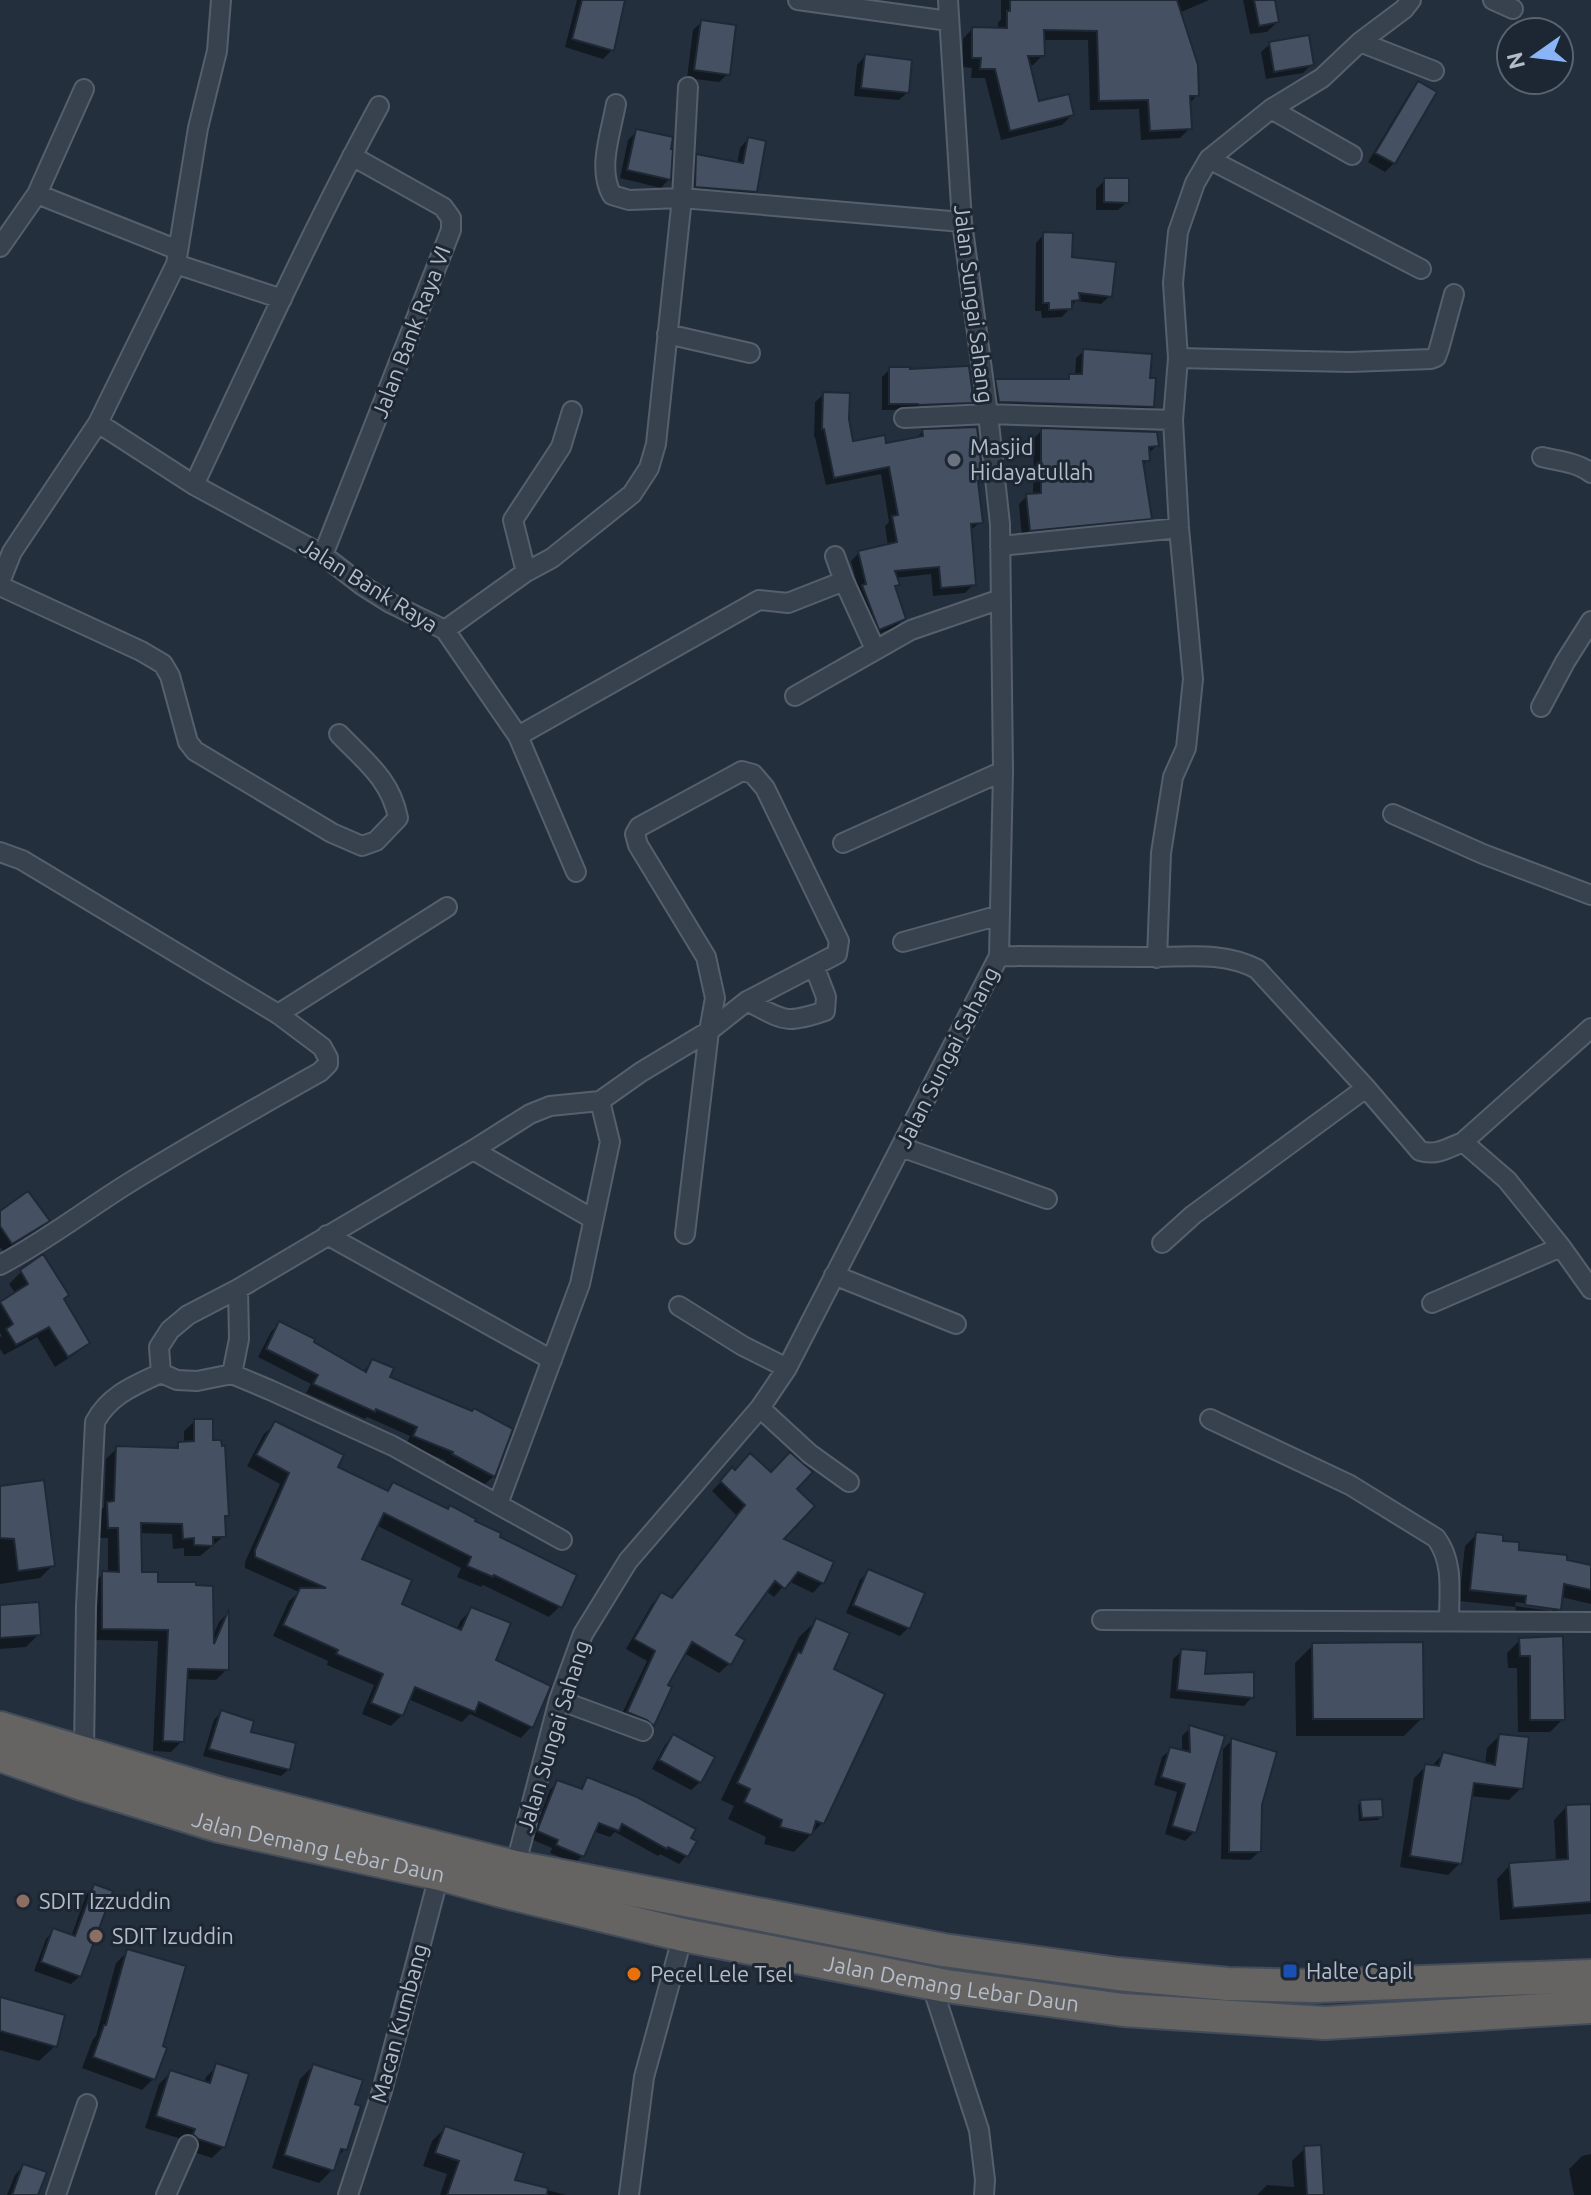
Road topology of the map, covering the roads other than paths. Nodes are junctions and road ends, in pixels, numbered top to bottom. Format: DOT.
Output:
graph roads {
  1 [pos="221,0"];
  2 [pos="798,0"];
  3 [pos="948,0"];
  4 [pos="1411,0"];
  5 [pos="1493,0"];
  6 [pos="1513,9"];
  7 [pos="949,21"];
  8 [pos="1360,42"];
  9 [pos="1434,71"];
  10 [pos="688,87"];
  11 [pos="84,89"];
  12 [pos="616,104"];
  13 [pos="379,106"];
  14 [pos="1271,109"];
  15 [pos="1352,155"];
  16 [pos="352,156"];
  17 [pos="1209,159"];
  18 [pos="37,194"];
  19 [pos="682,198"];
  20 [pos="962,222"];
  21 [pos="0,247"];
  22 [pos="177,257"];
  23 [pos="1421,269"];
  24 [pos="1454,294"];
  25 [pos="282,299"];
  26 [pos="667,334"];
  27 [pos="750,353"];
  28 [pos="1178,358"];
  29 [pos="572,411"];
  30 [pos="988,414"];
  31 [pos="904,418"];
  32 [pos="1173,420"];
  33 [pos="98,423"];
  34 [pos="1542,457"];
  35 [pos="1591,473"];
  36 [pos="194,485"];
  37 [pos="1179,528"];
  38 [pos="6,545"];
  39 [pos="1000,546"];
  40 [pos="323,555"];
  41 [pos="835,556"];
  42 [pos="526,572"];
  43 [pos="844,581"];
  44 [pos="0,584"];
  45 [pos="1001,599"];
  46 [pos="1591,621"];
  47 [pos="445,630"];
  48 [pos="875,649"];
  49 [pos="795,696"];
  50 [pos="1541,707"];
  51 [pos="339,734"];
  52 [pos="518,736"];
  53 [pos="1003,771"];
  54 [pos="1393,814"];
  55 [pos="843,843"];
  56 [pos="0,852"];
  57 [pos="576,872"];
  58 [pos="1590,894"];
  59 [pos="447,907"];
  60 [pos="1000,915"];
  61 [pos="903,942"];
  62 [pos="999,956"];
  63 [pos="1157,958"];
  64 [pos="815,968"];
  65 [pos="747,1001"];
  66 [pos="278,1014"];
  67 [pos="1591,1028"];
  68 [pos="709,1031"];
  69 [pos="1366,1088"];
  70 [pos="600,1101"];
  71 [pos="1463,1142"];
  72 [pos="901,1147"];
  73 [pos="473,1150"];
  74 [pos="1047,1199"];
  75 [pos="593,1219"];
  76 [pos="685,1234"];
  77 [pos="327,1235"];
  78 [pos="1162,1243"];
  79 [pos="1561,1247"];
  80 [pos="0,1265"];
  81 [pos="834,1275"];
  82 [pos="238,1289"];
  83 [pos="1591,1289"];
  84 [pos="1432,1303"];
  85 [pos="679,1306"];
  86 [pos="956,1324"];
  87 [pos="552,1360"];
  88 [pos="787,1368"];
  89 [pos="161,1373"];
  90 [pos="232,1374"];
  91 [pos="760,1408"];
  92 [pos="1210,1419"];
  93 [pos="849,1482"];
  94 [pos="498,1504"];
  95 [pos="562,1540"];
  96 [pos="1102,1620"];
  97 [pos="1449,1621"];
  98 [pos="1591,1622"];
  99 [pos="559,1700"];
  100 [pos="0,1728"];
  101 [pos="643,1731"];
  102 [pos="84,1751"];
  103 [pos="0,1755"];
  104 [pos="443,1862"];
  105 [pos="515,1867"];
  106 [pos="683,1935"];
  107 [pos="931,1948"];
  108 [pos="1591,1976"];
  109 [pos="1522,1978"];
  110 [pos="931,1983"];
  111 [pos="1591,2007"];
  112 [pos="1524,2011"];
  113 [pos="87,2104"];
  114 [pos="188,2145"];
  115 [pos="56,2195"];
  116 [pos="166,2195"];
  117 [pos="348,2195"];
  118 [pos="629,2195"];
  119 [pos="984,2195"];
  1 -- 22 [label="street"];
  2 -- 7 [label="street"];
  3 -- 7 [label="street, Jalan Sungai Sahang"];
  4 -- 8 [label="street"];
  5 -- 6 [label="street"];
  7 -- 20 [label="street, Jalan Sungai Sahang"];
  8 -- 9 [label="street"];
  8 -- 14 [label="street"];
  10 -- 19 [label="street"];
  11 -- 18 [label="street"];
  12 -- 19 [label="street"];
  13 -- 16 [label="street"];
  14 -- 15 [label="street"];
  14 -- 17 [label="street"];
  16 -- 25 [label="street"];
  16 -- 40 [label="street, Jalan Bank Raya VI"];
  17 -- 23 [label="street"];
  17 -- 28 [label="street"];
  18 -- 21 [label="street"];
  18 -- 22 [label="street"];
  19 -- 20 [label="street"];
  19 -- 26 [label="street"];
  20 -- 30 [label="street, Jalan Sungai Sahang"];
  22 -- 25 [label="street"];
  22 -- 33 [label="street"];
  24 -- 28 [label="street"];
  25 -- 36 [label="street"];
  26 -- 27 [label="street"];
  26 -- 42 [label="street"];
  28 -- 32 [label="street"];
  29 -- 42 [label="street"];
  30 -- 31 [label="street"];
  30 -- 32 [label="street"];
  30 -- 39 [label="street, Jalan Sungai Sahang"];
  32 -- 37 [label="street"];
  33 -- 36 [label="street, Jalan Bank Raya"];
  33 -- 38 [label="street"];
  34 -- 35 [label="street"];
  36 -- 40 [label="street, Jalan Bank Raya"];
  37 -- 39 [label="street"];
  37 -- 63 [label="street"];
  38 -- 44 [label="street"];
  39 -- 45 [label="street, Jalan Sungai Sahang"];
  40 -- 47 [label="street, Jalan Bank Raya"];
  41 -- 43 [label="street"];
  42 -- 47 [label="street"];
  43 -- 48 [label="street"];
  43 -- 52 [label="street"];
  44 -- 51 [label="street"];
  45 -- 48 [label="street"];
  45 -- 53 [label="street, Jalan Sungai Sahang"];
  46 -- 50 [label="street"];
  47 -- 52 [label="street, Jalan Bank Raya"];
  48 -- 49 [label="street"];
  52 -- 57 [label="street, Jalan Bank Raya"];
  53 -- 55 [label="street"];
  53 -- 60 [label="street, Jalan Sungai Sahang"];
  54 -- 58 [label="street"];
  56 -- 66 [label="street"];
  59 -- 66 [label="street"];
  60 -- 61 [label="street"];
  60 -- 62 [label="street, Jalan Sungai Sahang"];
  62 -- 63 [label="street"];
  62 -- 72 [label="street, Jalan Sungai Sahang"];
  63 -- 69 [label="street"];
  64 -- 65 [label="street"];
  64 -- 65 [label="street"];
  64 -- 68 [label="street"];
  65 -- 68 [label="street"];
  66 -- 80 [label="street"];
  67 -- 71 [label="street"];
  68 -- 70 [label="street"];
  68 -- 76 [label="street"];
  69 -- 71 [label="street"];
  69 -- 78 [label="street"];
  70 -- 73 [label="street"];
  70 -- 75 [label="street"];
  71 -- 79 [label="street"];
  72 -- 74 [label="street"];
  72 -- 81 [label="street, Jalan Sungai Sahang"];
  73 -- 75 [label="street"];
  73 -- 77 [label="street"];
  75 -- 87 [label="street"];
  77 -- 82 [label="street"];
  77 -- 87 [label="street"];
  79 -- 83 [label="street"];
  79 -- 84 [label="street"];
  81 -- 86 [label="street"];
  81 -- 88 [label="street, Jalan Sungai Sahang"];
  82 -- 89 [label="street"];
  82 -- 90 [label="street"];
  85 -- 88 [label="street"];
  87 -- 94 [label="street"];
  88 -- 91 [label="street, Jalan Sungai Sahang"];
  89 -- 90 [label="street"];
  89 -- 102 [label="street"];
  90 -- 94 [label="street"];
  91 -- 93 [label="street"];
  91 -- 99 [label="street, Jalan Sungai Sahang"];
  92 -- 97 [label="street"];
  94 -- 95 [label="street"];
  96 -- 97 [label="street"];
  97 -- 98 [label="street"];
  99 -- 101 [label="street"];
  99 -- 105 [label="street, Jalan Sungai Sahang"];
  100 -- 102 [label="highway, Jalan Demang Lebar Daun"];
  102 -- 104 [label="highway, Jalan Demang Lebar Daun"];
  103 -- 104 [label="highway, Jalan Demang Lebar Daun"];
  104 -- 105 [label="highway, Jalan Demang Lebar Daun"];
  104 -- 106 [label="highway, Jalan Demang Lebar Daun"];
  104 -- 117 [label="street, Macan Kumbang"];
  105 -- 107 [label="highway, Jalan Demang Lebar Daun"];
  106 -- 110 [label="highway, Jalan Demang Lebar Daun"];
  106 -- 118 [label="street"];
  107 -- 109 [label="highway, Jalan Demang Lebar Daun"];
  107 -- 110 [label="highway"];
  108 -- 109 [label="highway, Jalan Demang Lebar Daun"];
  109 -- 112 [label="highway"];
  110 -- 112 [label="highway, Jalan Demang Lebar Daun"];
  110 -- 119 [label="street"];
  111 -- 112 [label="highway, Jalan Demang Lebar Daun"];
  113 -- 115 [label="street"];
  114 -- 116 [label="street"];
}
